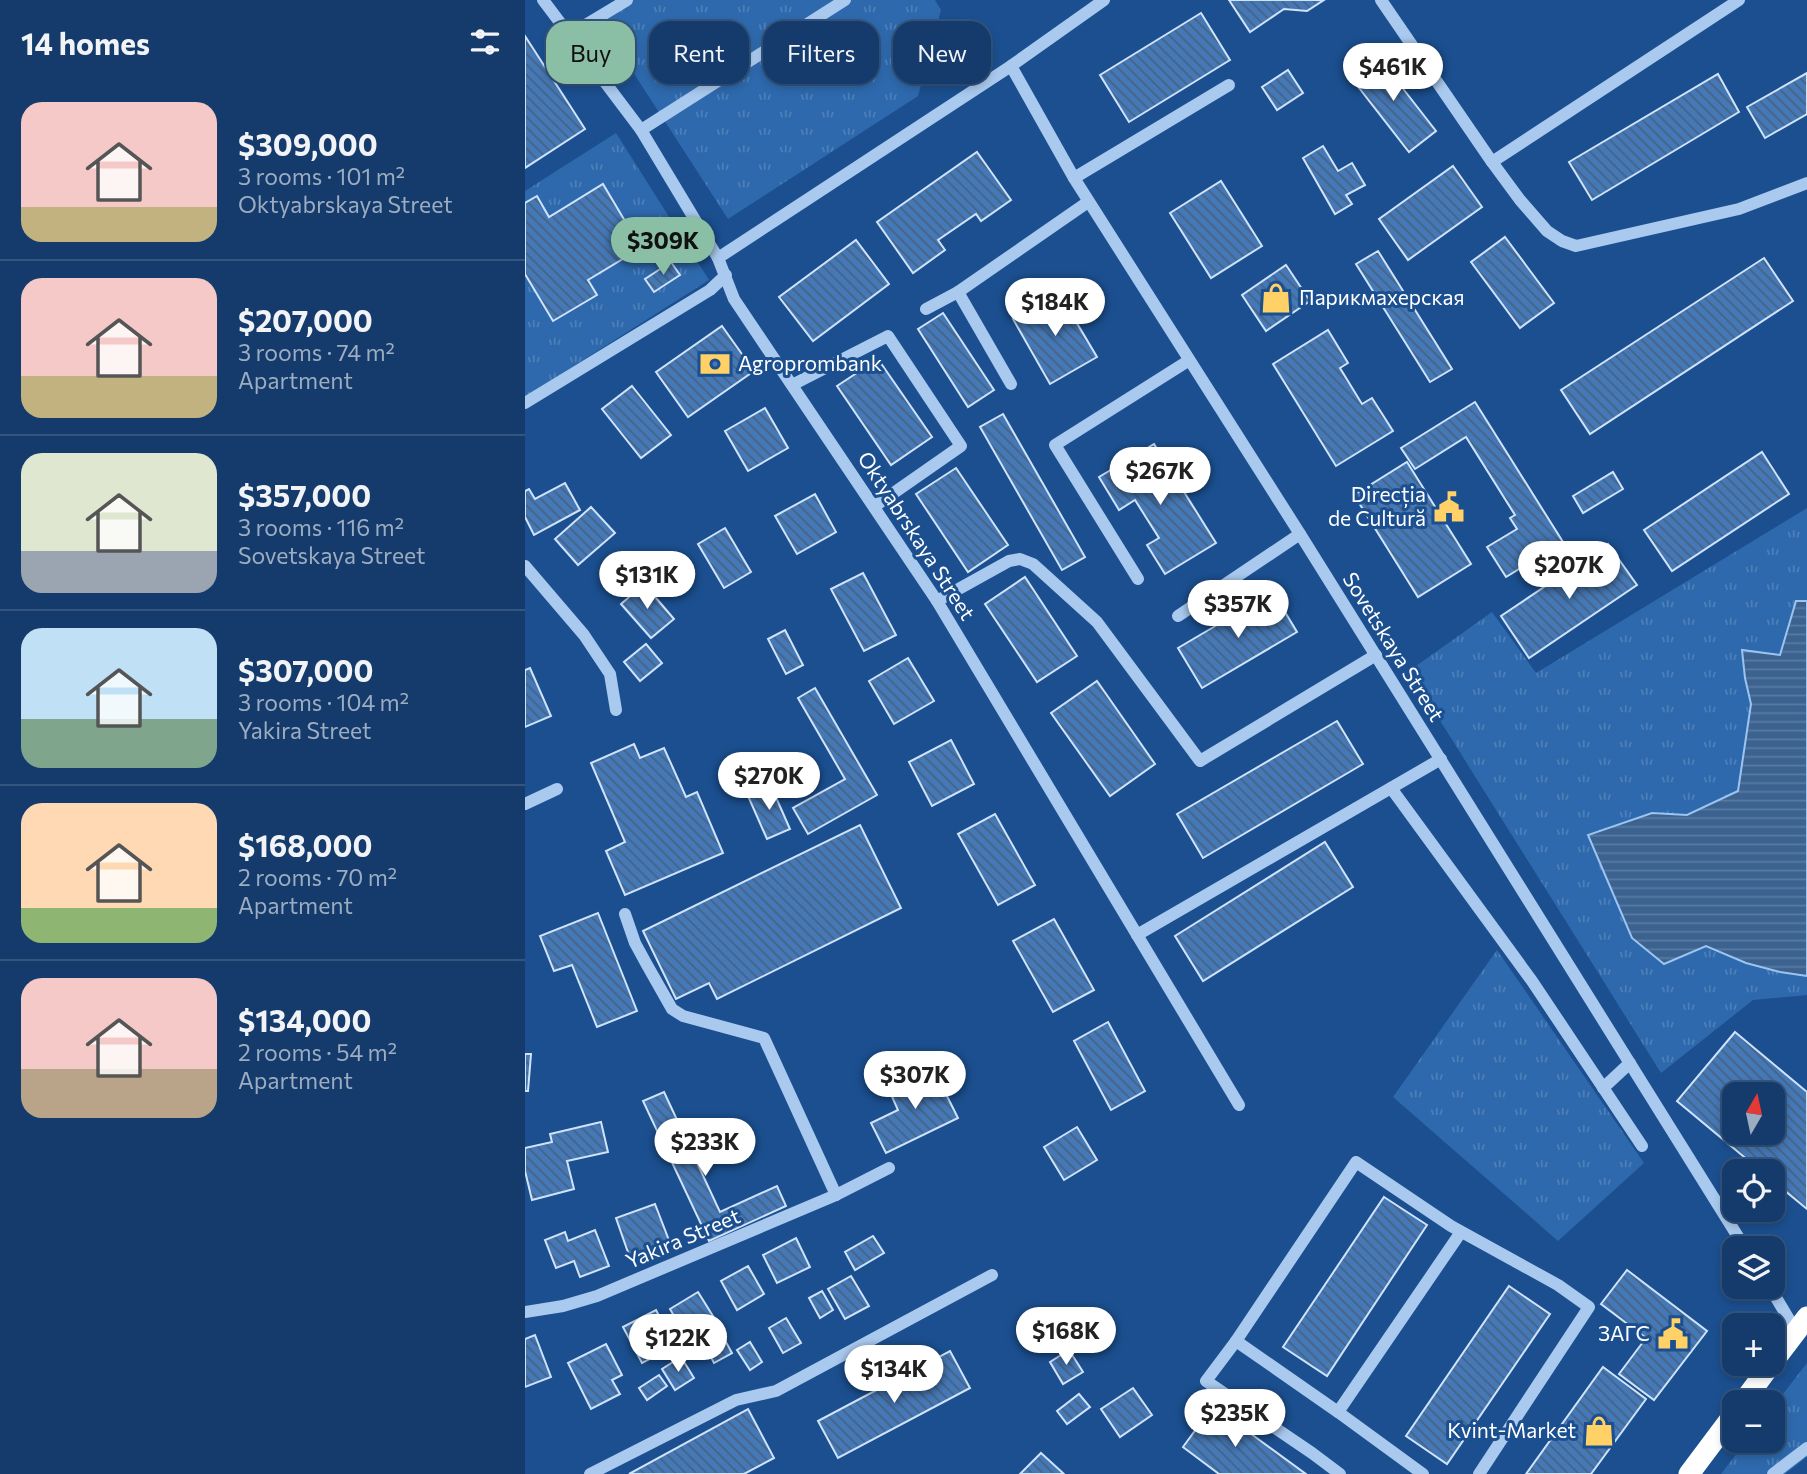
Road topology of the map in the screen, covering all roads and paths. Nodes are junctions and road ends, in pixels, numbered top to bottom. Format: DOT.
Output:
graph roads {
  1 [pos="543,0"];
  2 [pos="627,0"];
  3 [pos="845,0"];
  4 [pos="1104,0"];
  5 [pos="1381,0"];
  6 [pos="1739,0"];
  7 [pos="559,21"];
  8 [pos="592,21"];
  9 [pos="1011,66"];
  10 [pos="606,84"];
  11 [pos="1229,85"];
  12 [pos="641,130"];
  13 [pos="1492,162"];
  14 [pos="1074,178"];
  15 [pos="1807,183"];
  16 [pos="1088,202"];
  17 [pos="718,258"];
  18 [pos="726,275"];
  19 [pos="958,292"];
  20 [pos="926,309"];
  21 [pos="1188,360"];
  22 [pos="1011,384"];
  23 [pos="792,385"];
  24 [pos="525,403"];
  25 [pos="874,506"];
  26 [pos="1300,534"];
  27 [pos="525,566"];
  28 [pos="1138,579"];
  29 [pos="937,601"];
  30 [pos="1178,616"];
  31 [pos="1376,655"];
  32 [pos="616,710"];
  33 [pos="1441,759"];
  34 [pos="1391,788"];
  35 [pos="557,789"];
  36 [pos="525,804"];
  37 [pos="625,914"];
  38 [pos="1137,935"];
  39 [pos="1630,1063"];
  40 [pos="1603,1088"];
  41 [pos="1239,1105"];
  42 [pos="1642,1146"];
  43 [pos="889,1168"];
  44 [pos="836,1195"];
  45 [pos="1461,1232"];
  46 [pos="1738,1236"];
  47 [pos="992,1275"];
  48 [pos="1780,1299"];
  49 [pos="525,1311"];
  50 [pos="1802,1324"];
  51 [pos="1236,1341"];
  52 [pos="1785,1346"];
  53 [pos="1338,1412"];
  54 [pos="1722,1430"];
  55 [pos="1807,1448"];
  56 [pos="590,1474"];
  57 [pos="1340,1474"];
  58 [pos="1423,1474"];
  59 [pos="1479,1474"];
  60 [pos="1689,1474"];
  61 [pos="1773,1474"];
  1 -- 7 [label="street, Oktyabrskaya Street"];
  2 -- 8 [label="street"];
  3 -- 12 [label="street"];
  4 -- 9 [label="street"];
  5 -- 13 [label="street"];
  6 -- 13 [label="street"];
  9 -- 14 [label="street, Sovetskaya Street"];
  9 -- 17 [label="street"];
  10 -- 12 [label="street, Oktyabrskaya Street"];
  11 -- 14 [label="street"];
  12 -- 17 [label="street, Oktyabrskaya Street"];
  13 -- 15 [label="street"];
  14 -- 16 [label="street, Sovetskaya Street"];
  16 -- 19 [label="street"];
  16 -- 21 [label="street, Sovetskaya Street"];
  17 -- 18 [label="street, Oktyabrskaya Street"];
  18 -- 23 [label="street, Oktyabrskaya Street"];
  18 -- 24 [label="street"];
  19 -- 20 [label="street"];
  19 -- 22 [label="street"];
  21 -- 26 [label="street, Sovetskaya Street"];
  21 -- 28 [label="street"];
  23 -- 25 [label="street, Oktyabrskaya Street"];
  23 -- 25 [label="street"];
  25 -- 29 [label="street, Oktyabrskaya Street"];
  26 -- 30 [label="street"];
  26 -- 31 [label="street, Sovetskaya Street"];
  27 -- 32 [label="street"];
  29 -- 31 [label="street"];
  29 -- 38 [label="street, Oktyabrskaya Street"];
  31 -- 33 [label="street, Sovetskaya Street"];
  33 -- 34 [label="street"];
  33 -- 39 [label="street, Sovetskaya Street"];
  34 -- 38 [label="street"];
  34 -- 40 [label="street"];
  35 -- 36 [label="street"];
  37 -- 44 [label="street"];
  38 -- 41 [label="street, Oktyabrskaya Street"];
  39 -- 40 [label="street"];
  39 -- 46 [label="street, Sovetskaya Street"];
  40 -- 42 [label="street"];
  43 -- 44 [label="street, Yakira Street"];
  44 -- 49 [label="street, Yakira Street"];
  45 -- 51 [label="street"];
  45 -- 53 [label="street"];
  45 -- 59 [label="street"];
  47 -- 56 [label="street"];
  48 -- 50 [label="street"];
  50 -- 52 [label="highway"];
  51 -- 53 [label="street"];
  51 -- 57 [label="street"];
  53 -- 58 [label="street"];
  54 -- 60 [label="highway"];
  55 -- 61 [label="street"];
}
